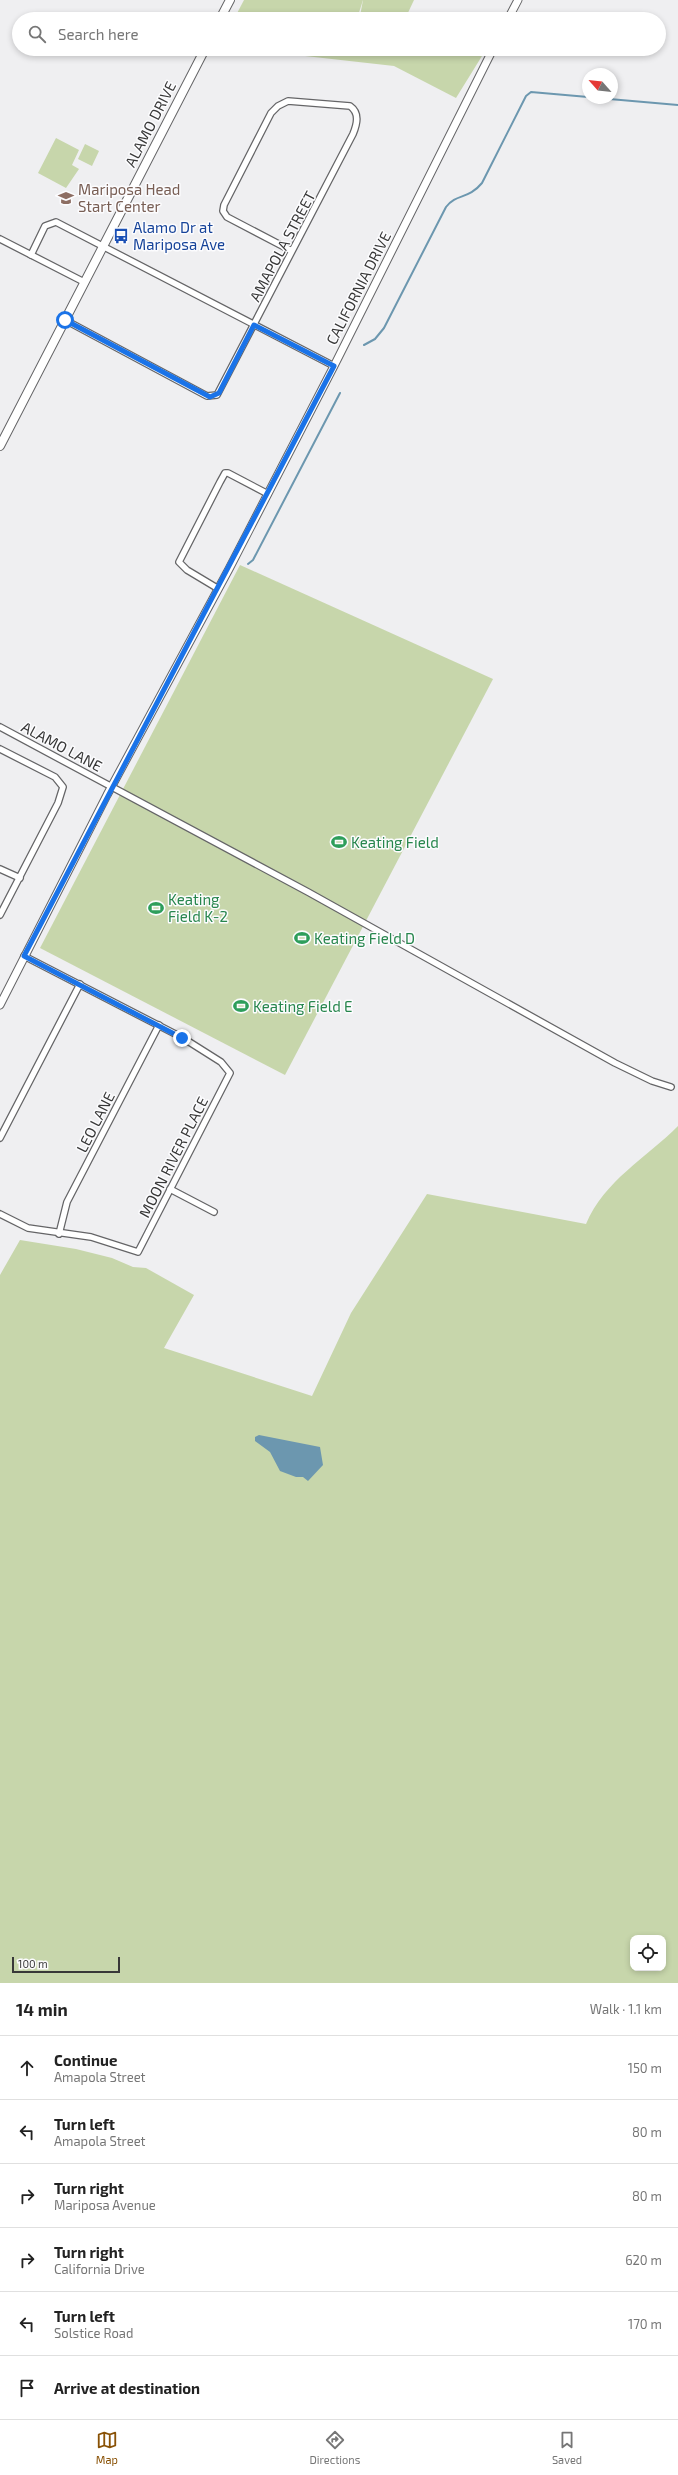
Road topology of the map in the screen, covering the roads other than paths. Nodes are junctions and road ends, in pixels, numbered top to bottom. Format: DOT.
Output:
graph roads {
  1 [pos="230,0"];
  2 [pos="518,0"];
  3 [pos="224,12"];
  4 [pos="512,12"];
  5 [pos="201,56"];
  6 [pos="489,56"];
  7 [pos="0,239"];
  8 [pos="102,247"];
  9 [pos="292,250"];
  10 [pos="31,255"];
  11 [pos="84,282"];
  12 [pos="65,320"];
  13 [pos="254,325"];
  14 [pos="334,366"];
  15 [pos="0,446"];
  16 [pos="268,494"];
  17 [pos="217,588"];
  18 [pos="0,727"];
  19 [pos="0,749"];
  20 [pos="112,786"];
  21 [pos="0,869"];
  22 [pos="20,878"];
  23 [pos="0,915"];
  24 [pos="24,956"];
  25 [pos="80,984"];
  26 [pos="0,1005"];
  27 [pos="159,1025"];
  28 [pos="671,1087"];
  29 [pos="0,1138"];
  30 [pos="170,1189"];
  31 [pos="214,1212"];
  32 [pos="0,1214"];
  33 [pos="59,1234"];
  1 -- 3 [label="main road"];
  2 -- 4 [label="street"];
  5 -- 8 [label="main road, ALAMO DRIVE"];
  6 -- 14 [label="street, CALIFORNIA DRIVE"];
  7 -- 10 [label="street"];
  8 -- 10 [label="street"];
  8 -- 11 [label="main road, ALAMO DRIVE"];
  8 -- 13 [label="street"];
  9 -- 9 [label="street, AMAPOLA STREET"];
  9 -- 13 [label="street, AMAPOLA STREET"];
  10 -- 11 [label="street"];
  11 -- 12 [label="main road, ALAMO DRIVE"];
  12 -- 13 [label="street, AMAPOLA STREET"];
  12 -- 15 [label="main road, ALAMO DRIVE"];
  13 -- 14 [label="street"];
  14 -- 16 [label="street, CALIFORNIA DRIVE"];
  16 -- 17 [label="street, CALIFORNIA DRIVE"];
  16 -- 17 [label="street"];
  17 -- 20 [label="street, CALIFORNIA DRIVE"];
  18 -- 20 [label="street, ALAMO LANE"];
  19 -- 22 [label="street"];
  20 -- 24 [label="street, CALIFORNIA DRIVE"];
  20 -- 28 [label="street, ALAMO LANE"];
  21 -- 22 [label="street"];
  22 -- 23 [label="street"];
  24 -- 25 [label="street"];
  24 -- 26 [label="street, CALIFORNIA DRIVE"];
  25 -- 27 [label="street"];
  25 -- 29 [label="street"];
  27 -- 30 [label="street, MOON RIVER PLACE"];
  27 -- 33 [label="street, LEO LANE"];
  30 -- 31 [label="street"];
  30 -- 33 [label="street, MOON RIVER PLACE"];
  32 -- 33 [label="street"];
}
